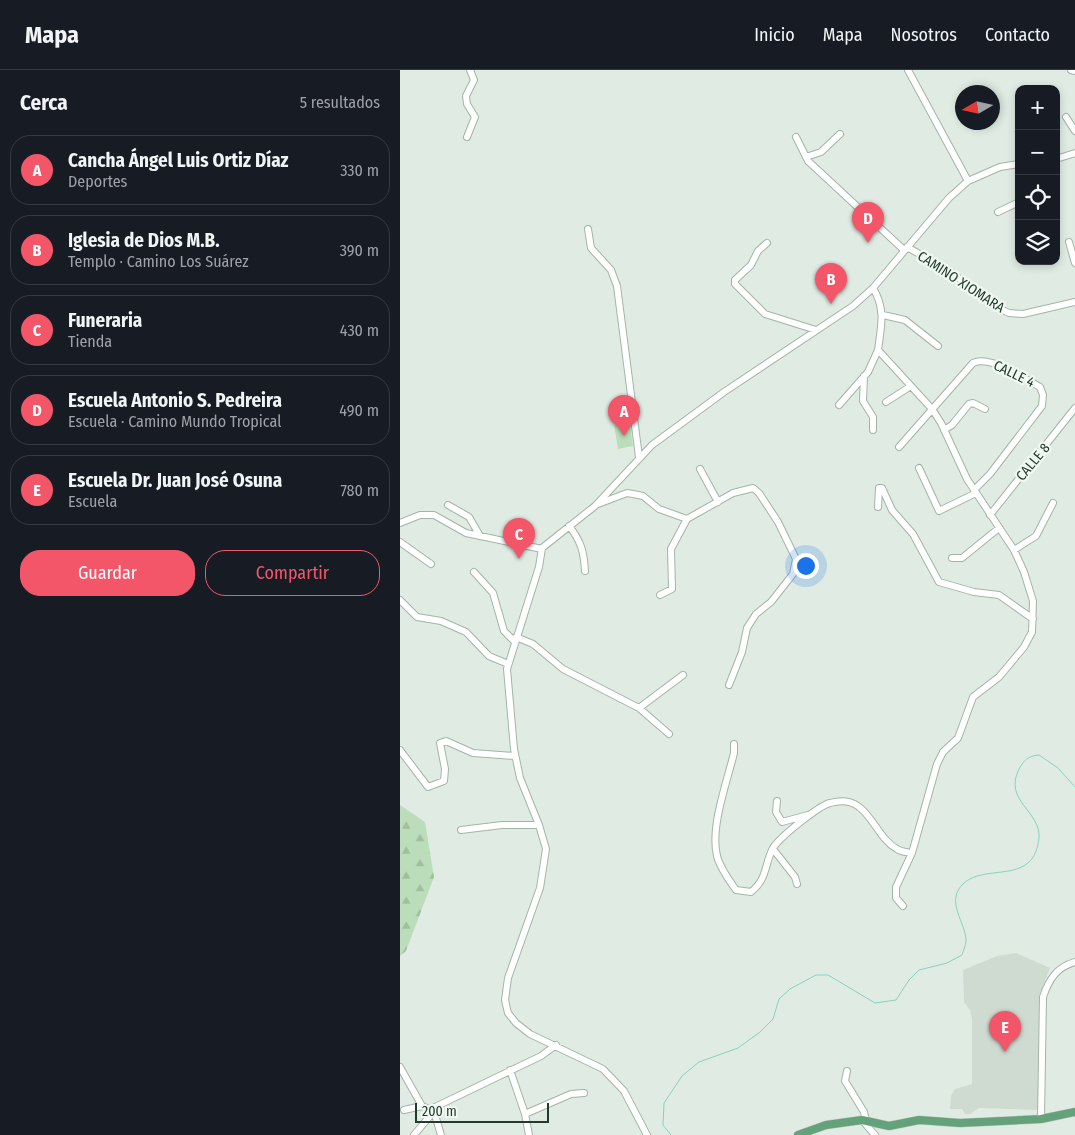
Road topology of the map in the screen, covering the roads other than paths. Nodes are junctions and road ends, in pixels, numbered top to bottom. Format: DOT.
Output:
graph roads {
  1 [pos="470,70"];
  2 [pos="908,70"];
  3 [pos="1071,70"];
  4 [pos="1075,71"];
  5 [pos="1066,117"];
  6 [pos="1075,131"];
  7 [pos="840,134"];
  8 [pos="467,137"];
  9 [pos="796,137"];
  10 [pos="1075,153"];
  11 [pos="806,158"];
  12 [pos="1060,158"];
  13 [pos="1015,165"];
  14 [pos="968,181"];
  15 [pos="1015,204"];
  16 [pos="998,212"];
  17 [pos="588,229"];
  18 [pos="1069,242"];
  19 [pos="767,243"];
  20 [pos="906,248"];
  21 [pos="1075,263"];
  22 [pos="873,288"];
  23 [pos="1075,302"];
  24 [pos="883,315"];
  25 [pos="816,330"];
  26 [pos="938,346"];
  27 [pos="878,350"];
  28 [pos="864,376"];
  29 [pos="911,386"];
  30 [pos="886,402"];
  31 [pos="839,405"];
  32 [pos="1075,408"];
  33 [pos="932,409"];
  34 [pos="985,409"];
  35 [pos="873,430"];
  36 [pos="944,430"];
  37 [pos="898,447"];
  38 [pos="639,457"];
  39 [pos="919,468"];
  40 [pos="700,469"];
  41 [pos="975,491"];
  42 [pos="718,502"];
  43 [pos="1053,503"];
  44 [pos="448,505"];
  45 [pos="595,506"];
  46 [pos="878,507"];
  47 [pos="990,515"];
  48 [pos="688,520"];
  49 [pos="400,523"];
  50 [pos="569,526"];
  51 [pos="999,528"];
  52 [pos="480,536"];
  53 [pos="400,542"];
  54 [pos="542,549"];
  55 [pos="1014,550"];
  56 [pos="952,558"];
  57 [pos="431,564"];
  58 [pos="585,571"];
  59 [pos="474,572"];
  60 [pos="660,595"];
  61 [pos="400,600"];
  62 [pos="1033,619"];
  63 [pos="515,639"];
  64 [pos="508,664"];
  65 [pos="683,675"];
  66 [pos="730,685"];
  67 [pos="640,708"];
  68 [pos="669,734"];
  69 [pos="734,744"];
  70 [pos="400,750"];
  71 [pos="515,756"];
  72 [pos="777,800"];
  73 [pos="810,814"];
  74 [pos="539,825"];
  75 [pos="461,830"];
  76 [pos="773,849"];
  77 [pos="912,854"];
  78 [pos="797,884"];
  79 [pos="903,906"];
  80 [pos="1075,962"];
  81 [pos="556,1045"];
  82 [pos="400,1067"];
  83 [pos="510,1070"];
  84 [pos="847,1071"];
  85 [pos="584,1093"];
  86 [pos="422,1106"];
  87 [pos="432,1109"];
  88 [pos="404,1110"];
  89 [pos="1075,1112"];
  90 [pos="525,1114"];
  91 [pos="1041,1118"];
  92 [pos="864,1121"];
  93 [pos="414,1135"];
  94 [pos="441,1135"];
  95 [pos="529,1135"];
  96 [pos="647,1135"];
  97 [pos="798,1135"];
  98 [pos="875,1135"];
  1 -- 8 [label="street"];
  2 -- 14 [label="street"];
  3 -- 4 [label="street"];
  5 -- 6 [label="street"];
  7 -- 11 [label="street"];
  9 -- 11 [label="street"];
  10 -- 12 [label="street"];
  11 -- 20 [label="street, CAMINO XIOMARA"];
  13 -- 14 [label="street"];
  14 -- 20 [label="street"];
  15 -- 16 [label="street"];
  17 -- 38 [label="street"];
  18 -- 21 [label="street"];
  19 -- 25 [label="street"];
  20 -- 22 [label="street"];
  20 -- 23 [label="street, CAMINO XIOMARA"];
  22 -- 24 [label="street"];
  22 -- 25 [label="street"];
  24 -- 26 [label="street"];
  24 -- 27 [label="street"];
  25 -- 38 [label="street"];
  27 -- 28 [label="street"];
  27 -- 29 [label="street"];
  28 -- 31 [label="street"];
  28 -- 35 [label="street"];
  29 -- 30 [label="street"];
  29 -- 33 [label="street"];
  32 -- 47 [label="street, CALLE 8"];
  33 -- 36 [label="street"];
  33 -- 37 [label="street, CALLE 4"];
  33 -- 41 [label="street, CALLE 4"];
  34 -- 36 [label="street"];
  36 -- 41 [label="street"];
  38 -- 45 [label="street"];
  39 -- 41 [label="street"];
  40 -- 42 [label="street"];
  41 -- 47 [label="street"];
  42 -- 48 [label="street"];
  42 -- 66 [label="street"];
  43 -- 55 [label="street"];
  44 -- 52 [label="street"];
  45 -- 48 [label="street"];
  45 -- 50 [label="street"];
  46 -- 62 [label="street"];
  47 -- 51 [label="street"];
  48 -- 60 [label="street"];
  49 -- 52 [label="street"];
  50 -- 54 [label="street"];
  50 -- 58 [label="street"];
  51 -- 55 [label="street"];
  51 -- 56 [label="street"];
  52 -- 54 [label="street"];
  53 -- 57 [label="street"];
  54 -- 63 [label="street"];
  55 -- 62 [label="street"];
  59 -- 63 [label="street"];
  61 -- 64 [label="street"];
  62 -- 77 [label="street"];
  63 -- 64 [label="street"];
  63 -- 67 [label="street"];
  64 -- 71 [label="street"];
  65 -- 67 [label="street"];
  67 -- 68 [label="street"];
  69 -- 76 [label="street"];
  70 -- 71 [label="street"];
  71 -- 74 [label="street"];
  72 -- 73 [label="street"];
  73 -- 76 [label="street"];
  73 -- 77 [label="street"];
  74 -- 75 [label="street"];
  74 -- 81 [label="street"];
  76 -- 78 [label="street"];
  77 -- 79 [label="street"];
  80 -- 91 [label="street"];
  81 -- 83 [label="street"];
  81 -- 96 [label="street"];
  82 -- 86 [label="street"];
  83 -- 87 [label="street"];
  83 -- 90 [label="street"];
  84 -- 92 [label="street"];
  85 -- 90 [label="street"];
  86 -- 87 [label="street"];
  86 -- 88 [label="street"];
  87 -- 93 [label="street"];
  87 -- 94 [label="street"];
  89 -- 91 [label="main road"];
  90 -- 95 [label="street"];
  91 -- 92 [label="main road"];
  92 -- 97 [label="main road"];
  92 -- 98 [label="street"];
}
